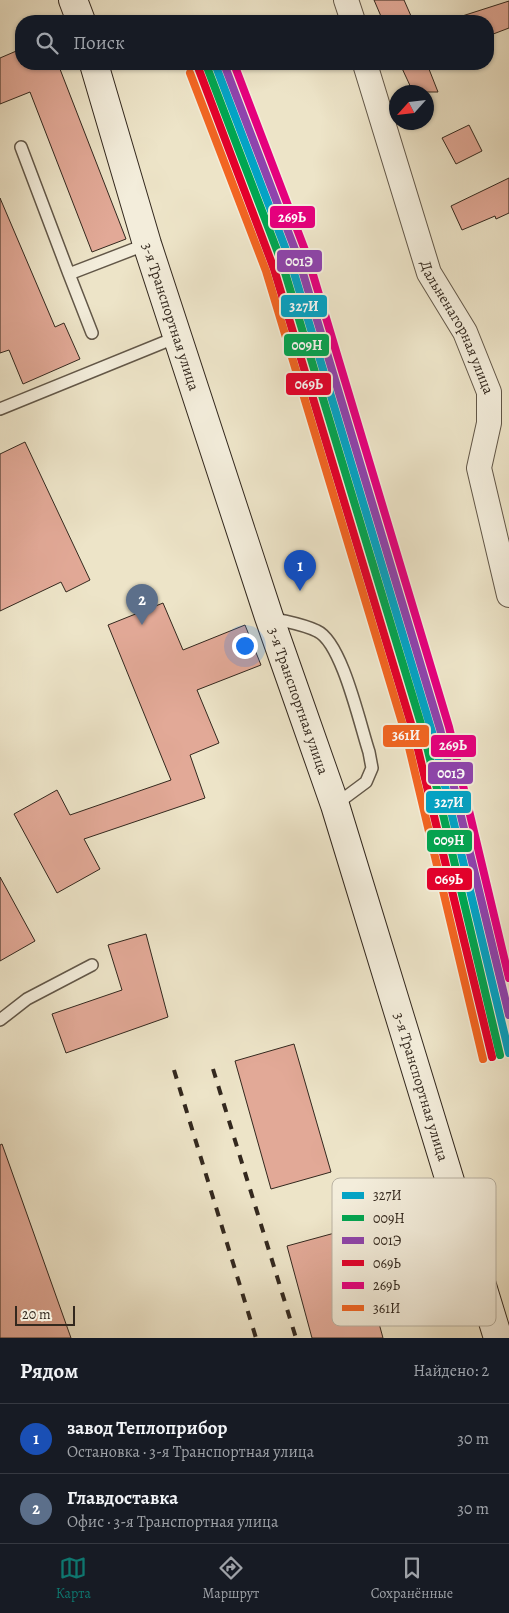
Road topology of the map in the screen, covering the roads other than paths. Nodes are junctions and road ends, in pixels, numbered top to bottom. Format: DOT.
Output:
graph roads {
  1 [pos="73,0"];
  2 [pos="346,0"];
  3 [pos="79,15"];
  4 [pos="351,15"];
  5 [pos="96,70"];
  6 [pos="367,70"];
  7 [pos="21,147"];
  8 [pos="148,244"];
  9 [pos="69,274"];
  10 [pos="92,333"];
  11 [pos="179,336"];
  12 [pos="499,395"];
  13 [pos="0,409"];
  14 [pos="509,595"];
  15 [pos="270,617"];
  16 [pos="335,805"];
  17 [pos="92,965"];
  18 [pos="0,1020"];
  19 [pos="449,1178"];
  20 [pos="494,1326"];
  21 [pos="498,1338"];
  1 -- 3 [label="street"];
  2 -- 4 [label="street"];
  5 -- 8 [label="street, 3-я Транспортная улица"];
  6 -- 12 [label="street, Дальненагорная улица"];
  7 -- 9 [label="lane"];
  8 -- 9 [label="lane"];
  8 -- 11 [label="street, 3-я Транспортная улица"];
  9 -- 10 [label="lane"];
  11 -- 13 [label="lane"];
  11 -- 15 [label="street, 3-я Транспортная улица"];
  12 -- 14 [label="street, Дальненагорная улица"];
  15 -- 16 [label="street, 3-я Транспортная улица"];
  15 -- 16 [label="lane"];
  16 -- 19 [label="street, 3-я Транспортная улица"];
  17 -- 18 [label="lane"];
  20 -- 21 [label="street, 3-я Транспортная улица"];
}
